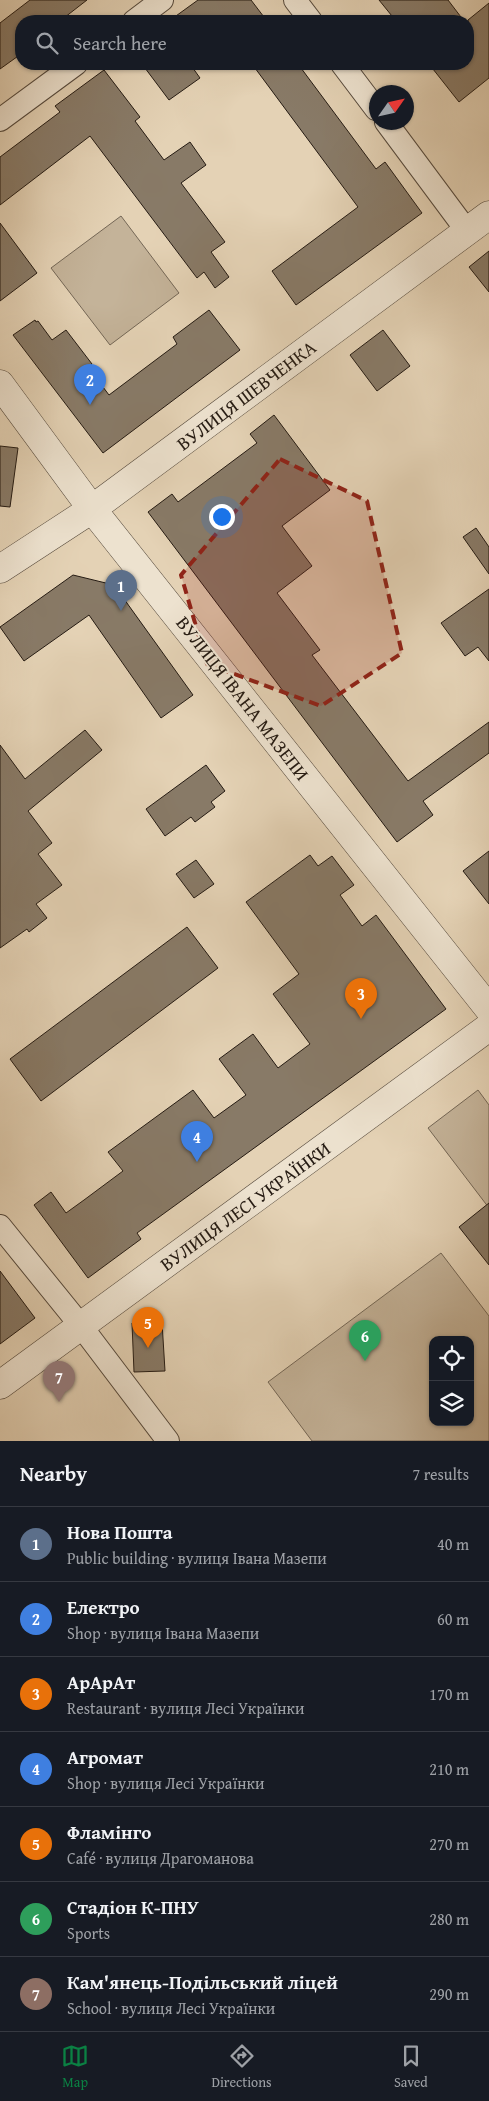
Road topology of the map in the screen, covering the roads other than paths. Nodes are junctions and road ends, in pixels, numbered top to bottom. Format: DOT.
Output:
graph roads {
  1 [pos="162,0"];
  2 [pos="295,0"];
  3 [pos="142,15"];
  4 [pos="306,15"];
  5 [pos="68,70"];
  6 [pos="347,70"];
  7 [pos="369,100"];
  8 [pos="0,120"];
  9 [pos="392,130"];
  10 [pos="489,215"];
  11 [pos="467,231"];
  12 [pos="0,384"];
  13 [pos="92,509"];
  14 [pos="0,569"];
  15 [pos="489,1009"];
  16 [pos="489,1027"];
  17 [pos="0,1226"];
  18 [pos="81,1326"];
  19 [pos="0,1385"];
  20 [pos="168,1441"];
  1 -- 3 [label="street"];
  2 -- 4 [label="street"];
  5 -- 8 [label="street"];
  6 -- 7 [label="street"];
  9 -- 11 [label="street"];
  10 -- 11 [label="street, ВУЛИЦЯ ШЕВЧЕНКА"];
  11 -- 13 [label="street, ВУЛИЦЯ ШЕВЧЕНКА"];
  12 -- 13 [label="street, ВУЛИЦЯ ІВАНА МАЗЕПИ"];
  13 -- 14 [label="street, ВУЛИЦЯ ШЕВЧЕНКА"];
  13 -- 15 [label="street, ВУЛИЦЯ ІВАНА МАЗЕПИ"];
  16 -- 18 [label="street, ВУЛИЦЯ ЛЕСІ УКРАЇНКИ"];
  17 -- 18 [label="street"];
  18 -- 19 [label="street, ВУЛИЦЯ ЛЕСІ УКРАЇНКИ"];
  18 -- 20 [label="street"];
}
